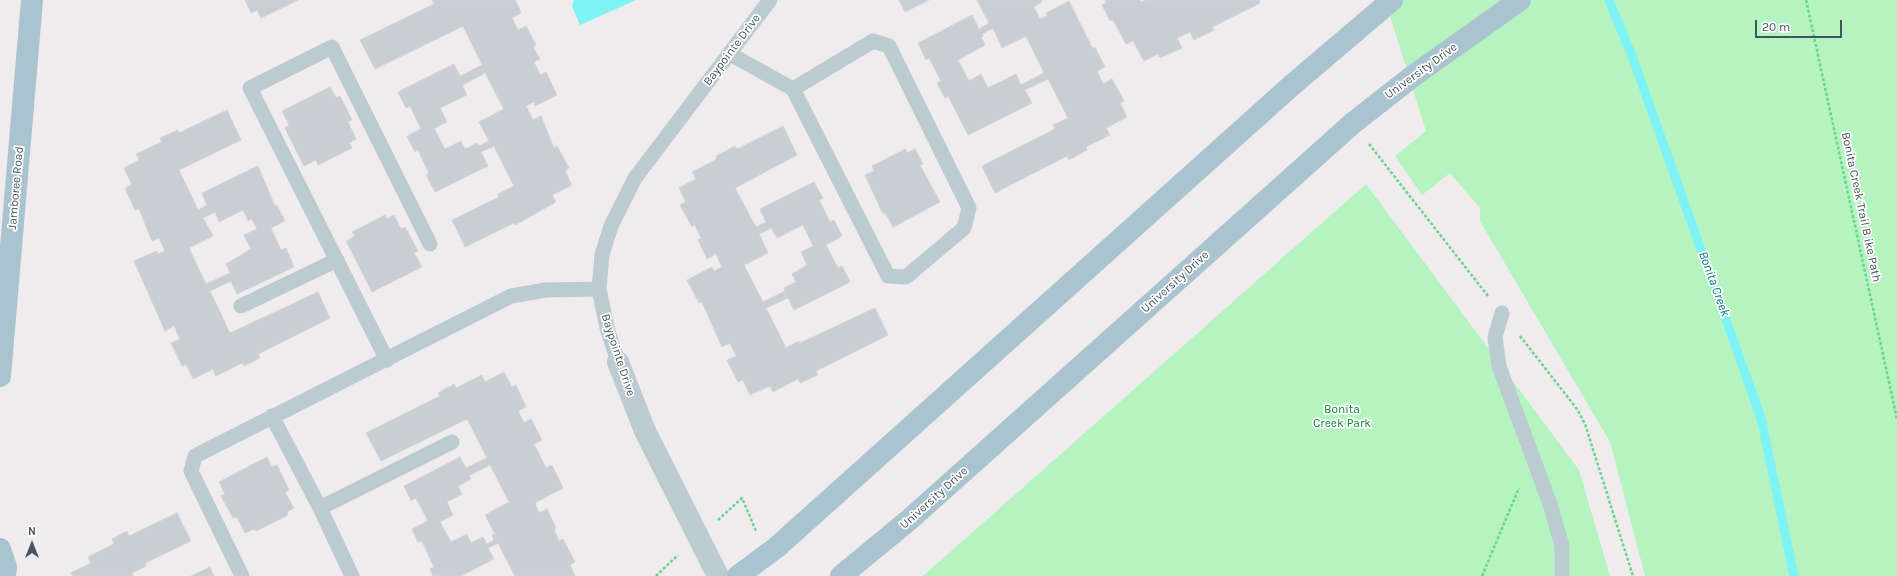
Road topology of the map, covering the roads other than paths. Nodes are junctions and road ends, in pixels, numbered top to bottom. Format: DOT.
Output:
graph roads {
  1 [pos="32,0"];
  2 [pos="770,0"];
  3 [pos="1520,0"];
  4 [pos="1389,2"];
  5 [pos="730,54"];
  6 [pos="792,89"];
  7 [pos="430,244"];
  8 [pos="337,260"];
  9 [pos="599,289"];
  10 [pos="241,306"];
  11 [pos="1502,313"];
  12 [pos="387,360"];
  13 [pos="618,362"];
  14 [pos="0,376"];
  15 [pos="272,416"];
  16 [pos="452,442"];
  17 [pos="320,508"];
  18 [pos="0,549"];
  19 [pos="5,576"];
  20 [pos="242,576"];
  21 [pos="352,576"];
  22 [pos="718,576"];
  23 [pos="738,576"];
  24 [pos="841,576"];
  25 [pos="1562,576"];
  1 -- 14 [label="main road, Jamboree Road"];
  2 -- 5 [label="lane, Baypointe Drive"];
  3 -- 24 [label="main road, University Drive"];
  4 -- 23 [label="main road"];
  5 -- 6 [label="lane"];
  5 -- 9 [label="lane, Baypointe Drive"];
  6 -- 6 [label="lane"];
  7 -- 8 [label="lane"];
  8 -- 10 [label="lane"];
  8 -- 12 [label="lane"];
  9 -- 12 [label="lane"];
  9 -- 13 [label="lane, Baypointe Drive"];
  11 -- 25 [label="lane"];
  12 -- 15 [label="lane"];
  13 -- 22 [label="street, Baypointe Drive"];
  15 -- 17 [label="lane"];
  15 -- 20 [label="lane"];
  16 -- 17 [label="lane"];
  17 -- 21 [label="lane"];
  18 -- 19 [label="main road"];
}
